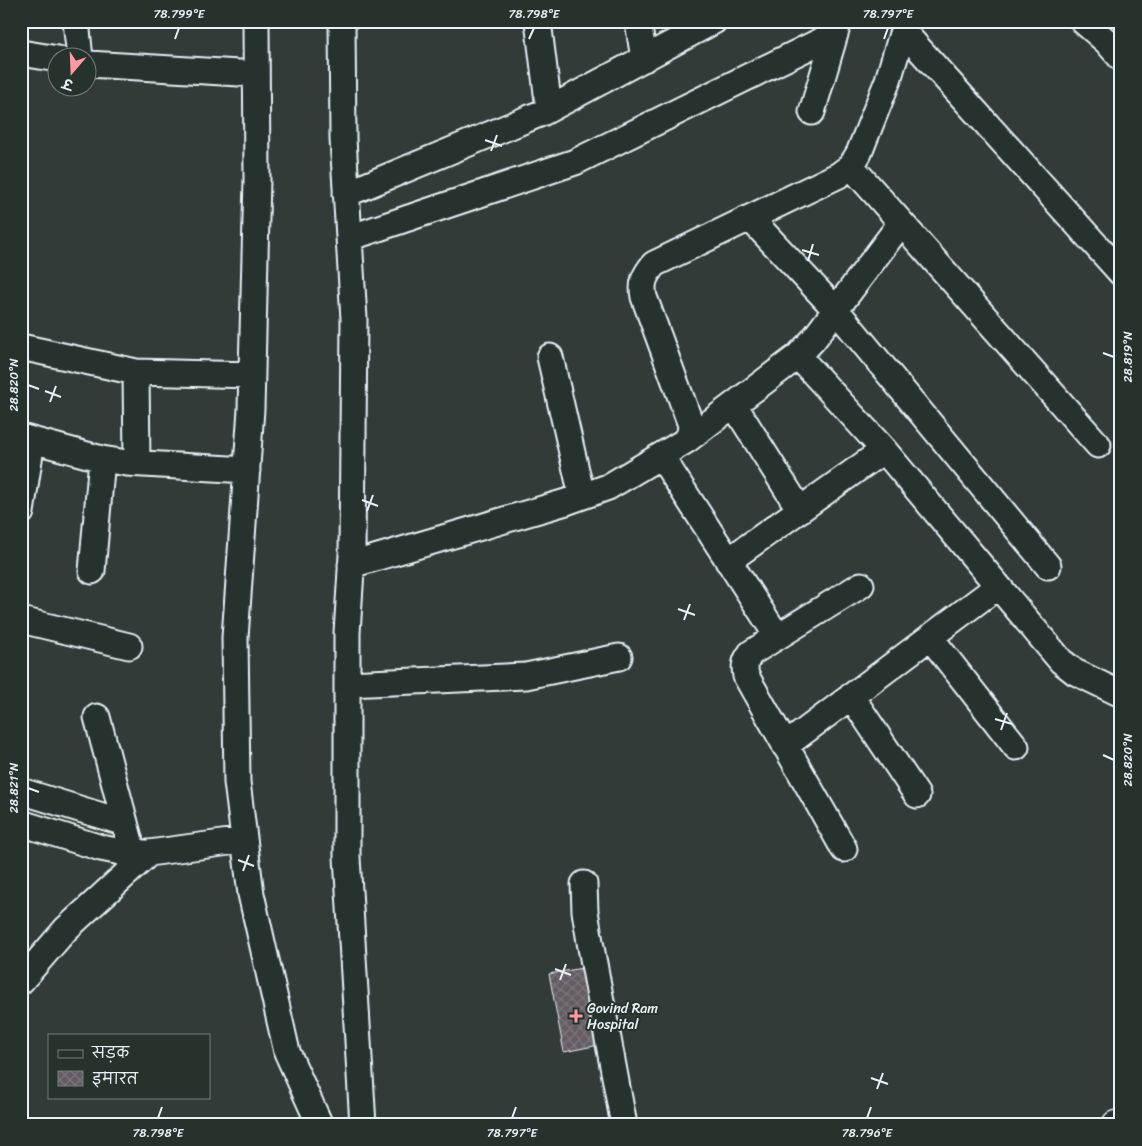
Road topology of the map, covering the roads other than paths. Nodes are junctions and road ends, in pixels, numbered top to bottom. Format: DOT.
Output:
graph roads {
  1 [pos="76,21"];
  2 [pos="256,21"];
  3 [pos="342,21"];
  4 [pos="538,21"];
  5 [pos="638,21"];
  6 [pos="714,21"];
  7 [pos="1083,21"];
  8 [pos="904,26"];
  9 [pos="837,28"];
  10 [pos="79,48"];
  11 [pos="21,53"];
  12 [pos="48,57"];
  13 [pos="1121,58"];
  14 [pos="644,59"];
  15 [pos="98,65"];
  16 [pos="256,74"];
  17 [pos="549,109"];
  18 [pos="812,112"];
  19 [pos="851,166"];
  20 [pos="346,194"];
  21 [pos="750,218"];
  22 [pos="901,223"];
  23 [pos="349,238"];
  24 [pos="1121,273"];
  25 [pos="836,310"];
  26 [pos="21,347"];
  27 [pos="550,356"];
  28 [pos="798,356"];
  29 [pos="136,372"];
  30 [pos="252,375"];
  31 [pos="734,405"];
  32 [pos="27,439"];
  33 [pos="687,440"];
  34 [pos="1098,446"];
  35 [pos="884,450"];
  36 [pos="661,456"];
  37 [pos="102,459"];
  38 [pos="137,463"];
  39 [pos="247,470"];
  40 [pos="582,496"];
  41 [pos="800,510"];
  42 [pos="21,512"];
  43 [pos="728,561"];
  44 [pos="351,565"];
  45 [pos="1048,566"];
  46 [pos="92,571"];
  47 [pos="861,585"];
  48 [pos="998,586"];
  49 [pos="21,620"];
  50 [pos="777,636"];
  51 [pos="930,637"];
  52 [pos="128,646"];
  53 [pos="619,656"];
  54 [pos="347,684"];
  55 [pos="1121,694"];
  56 [pos="851,696"];
  57 [pos="97,717"];
  58 [pos="785,746"];
  59 [pos="1016,747"];
  60 [pos="21,792"];
  61 [pos="917,795"];
  62 [pos="21,823"];
  63 [pos="125,823"];
  64 [pos="244,840"];
  65 [pos="844,849"];
  66 [pos="141,853"];
  67 [pos="584,884"];
  68 [pos="21,981"];
  69 [pos="1121,1124"];
  70 [pos="320,1125"];
  71 [pos="363,1125"];
  72 [pos="624,1125"];
  73 [pos="1116,1125"];
  1 -- 10 [label="street"];
  2 -- 16 [label="street"];
  3 -- 20 [label="street"];
  4 -- 17 [label="street"];
  5 -- 14 [label="street"];
  6 -- 14 [label="street"];
  7 -- 13 [label="street"];
  8 -- 19 [label="street"];
  8 -- 24 [label="street"];
  9 -- 18 [label="street"];
  9 -- 23 [label="street"];
  11 -- 12 [label="street"];
  14 -- 17 [label="street"];
  15 -- 16 [label="street"];
  16 -- 30 [label="street"];
  17 -- 20 [label="street"];
  19 -- 21 [label="street"];
  19 -- 22 [label="street"];
  20 -- 23 [label="street"];
  21 -- 25 [label="street"];
  21 -- 33 [label="street"];
  22 -- 25 [label="street"];
  22 -- 34 [label="street"];
  23 -- 44 [label="street"];
  25 -- 28 [label="street"];
  25 -- 45 [label="street"];
  26 -- 29 [label="street"];
  27 -- 40 [label="street"];
  28 -- 31 [label="street"];
  28 -- 35 [label="street"];
  29 -- 30 [label="street"];
  29 -- 38 [label="street"];
  30 -- 39 [label="street"];
  31 -- 33 [label="street"];
  31 -- 41 [label="street"];
  32 -- 37 [label="street"];
  32 -- 42 [label="street"];
  33 -- 36 [label="street"];
  35 -- 41 [label="street"];
  35 -- 48 [label="street"];
  36 -- 40 [label="street"];
  36 -- 43 [label="street"];
  37 -- 38 [label="street"];
  37 -- 46 [label="street"];
  38 -- 39 [label="street"];
  39 -- 64 [label="street"];
  40 -- 44 [label="street"];
  41 -- 43 [label="street"];
  43 -- 50 [label="street"];
  44 -- 54 [label="street"];
  47 -- 50 [label="street"];
  48 -- 51 [label="street"];
  48 -- 55 [label="street"];
  49 -- 52 [label="street"];
  50 -- 58 [label="street"];
  51 -- 56 [label="street"];
  51 -- 59 [label="street"];
  53 -- 54 [label="street"];
  54 -- 71 [label="street"];
  56 -- 58 [label="street"];
  56 -- 61 [label="street"];
  57 -- 63 [label="street"];
  58 -- 65 [label="street"];
  60 -- 63 [label="street"];
  62 -- 66 [label="street"];
  63 -- 66 [label="street"];
  64 -- 66 [label="street"];
  64 -- 70 [label="street"];
  66 -- 68 [label="street"];
  67 -- 72 [label="street"];
  69 -- 73 [label="main road"];
}
